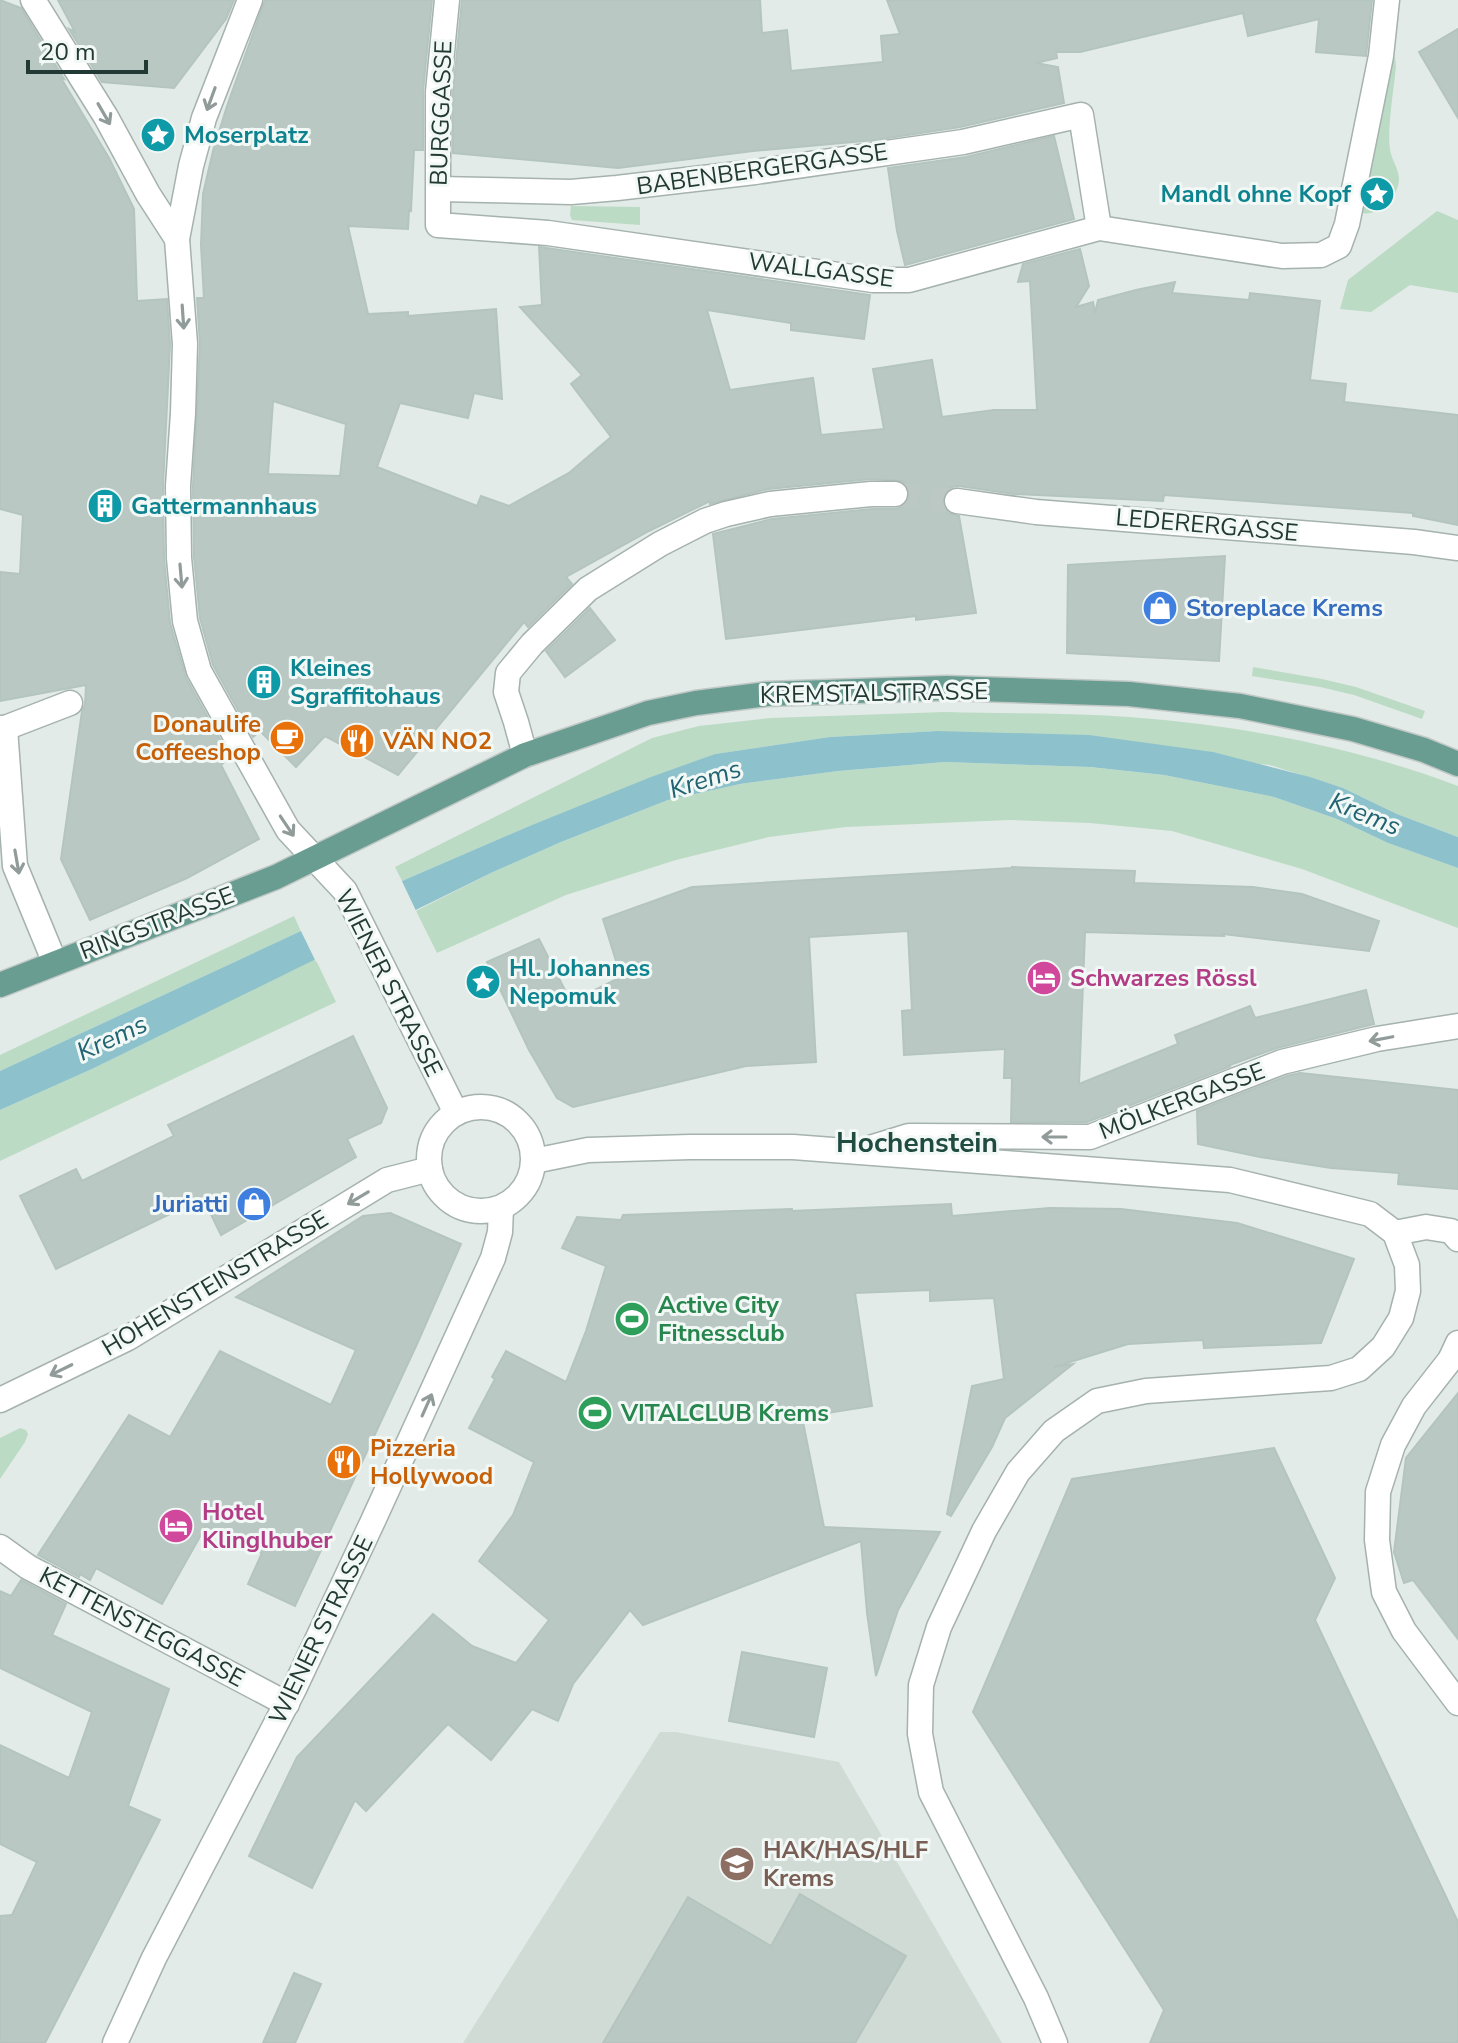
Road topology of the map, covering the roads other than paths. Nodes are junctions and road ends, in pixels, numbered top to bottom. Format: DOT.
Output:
graph roads {
  1 [pos="33,0"];
  2 [pos="250,0"];
  3 [pos="447,0"];
  4 [pos="1387,0"];
  5 [pos="439,189"];
  6 [pos="438,225"];
  7 [pos="1099,228"];
  8 [pos="177,239"];
  9 [pos="895,494"];
  10 [pos="957,501"];
  11 [pos="1458,548"];
  12 [pos="70,703"];
  13 [pos="3,728"];
  14 [pos="525,755"];
  15 [pos="1458,764"];
  16 [pos="314,858"];
  17 [pos="55,963"];
  18 [pos="0,985"];
  19 [pos="1458,1026"];
  20 [pos="456,1113"];
  21 [pos="856,1153"];
  22 [pos="534,1161"];
  23 [pos="430,1169"];
  24 [pos="501,1208"];
  25 [pos="1395,1233"];
  26 [pos="1458,1239"];
  27 [pos="1458,1343"];
  28 [pos="0,1400"];
  29 [pos="0,1547"];
  30 [pos="1458,1703"];
  31 [pos="287,1704"];
  32 [pos="115,2043"];
  33 [pos="1055,2043"];
  1 -- 8 [label="street, one-way"];
  2 -- 8 [label="street, one-way"];
  3 -- 5 [label="street, BURGGASSE"];
  4 -- 7 [label="street, WALLGASSE"];
  5 -- 6 [label="street, BURGGASSE"];
  5 -- 7 [label="street, BABENBERGERGASSE"];
  6 -- 7 [label="street, WALLGASSE"];
  8 -- 16 [label="street, WIENER STRASSE, one-way"];
  9 -- 14 [label="street"];
  10 -- 11 [label="street, LEDERERGASSE"];
  12 -- 13 [label="street"];
  13 -- 17 [label="street, one-way"];
  14 -- 15 [label="main road, KREMSTALSTRASSE"];
  14 -- 16 [label="main road, KREMSTALSTRASSE"];
  16 -- 17 [label="main road, RINGSTRASSE"];
  16 -- 20 [label="street, WIENER STRASSE"];
  17 -- 18 [label="main road, RINGSTRASSE"];
  19 -- 21 [label="street, MÖLKERGASSE, one-way"];
  20 -- 22 [label="street"];
  20 -- 23 [label="street"];
  21 -- 22 [label="street"];
  21 -- 25 [label="street"];
  22 -- 24 [label="street"];
  23 -- 24 [label="street"];
  23 -- 28 [label="street, HOHENSTEINSTRASSE, one-way"];
  31 -- 24 [label="street, WIENER STRASSE, one-way"];
  25 -- 26 [label="street"];
  25 -- 33 [label="street"];
  27 -- 30 [label="street"];
  29 -- 31 [label="street, KETTENSTEGGASSE"];
  31 -- 32 [label="street, WIENER STRASSE"];
}
